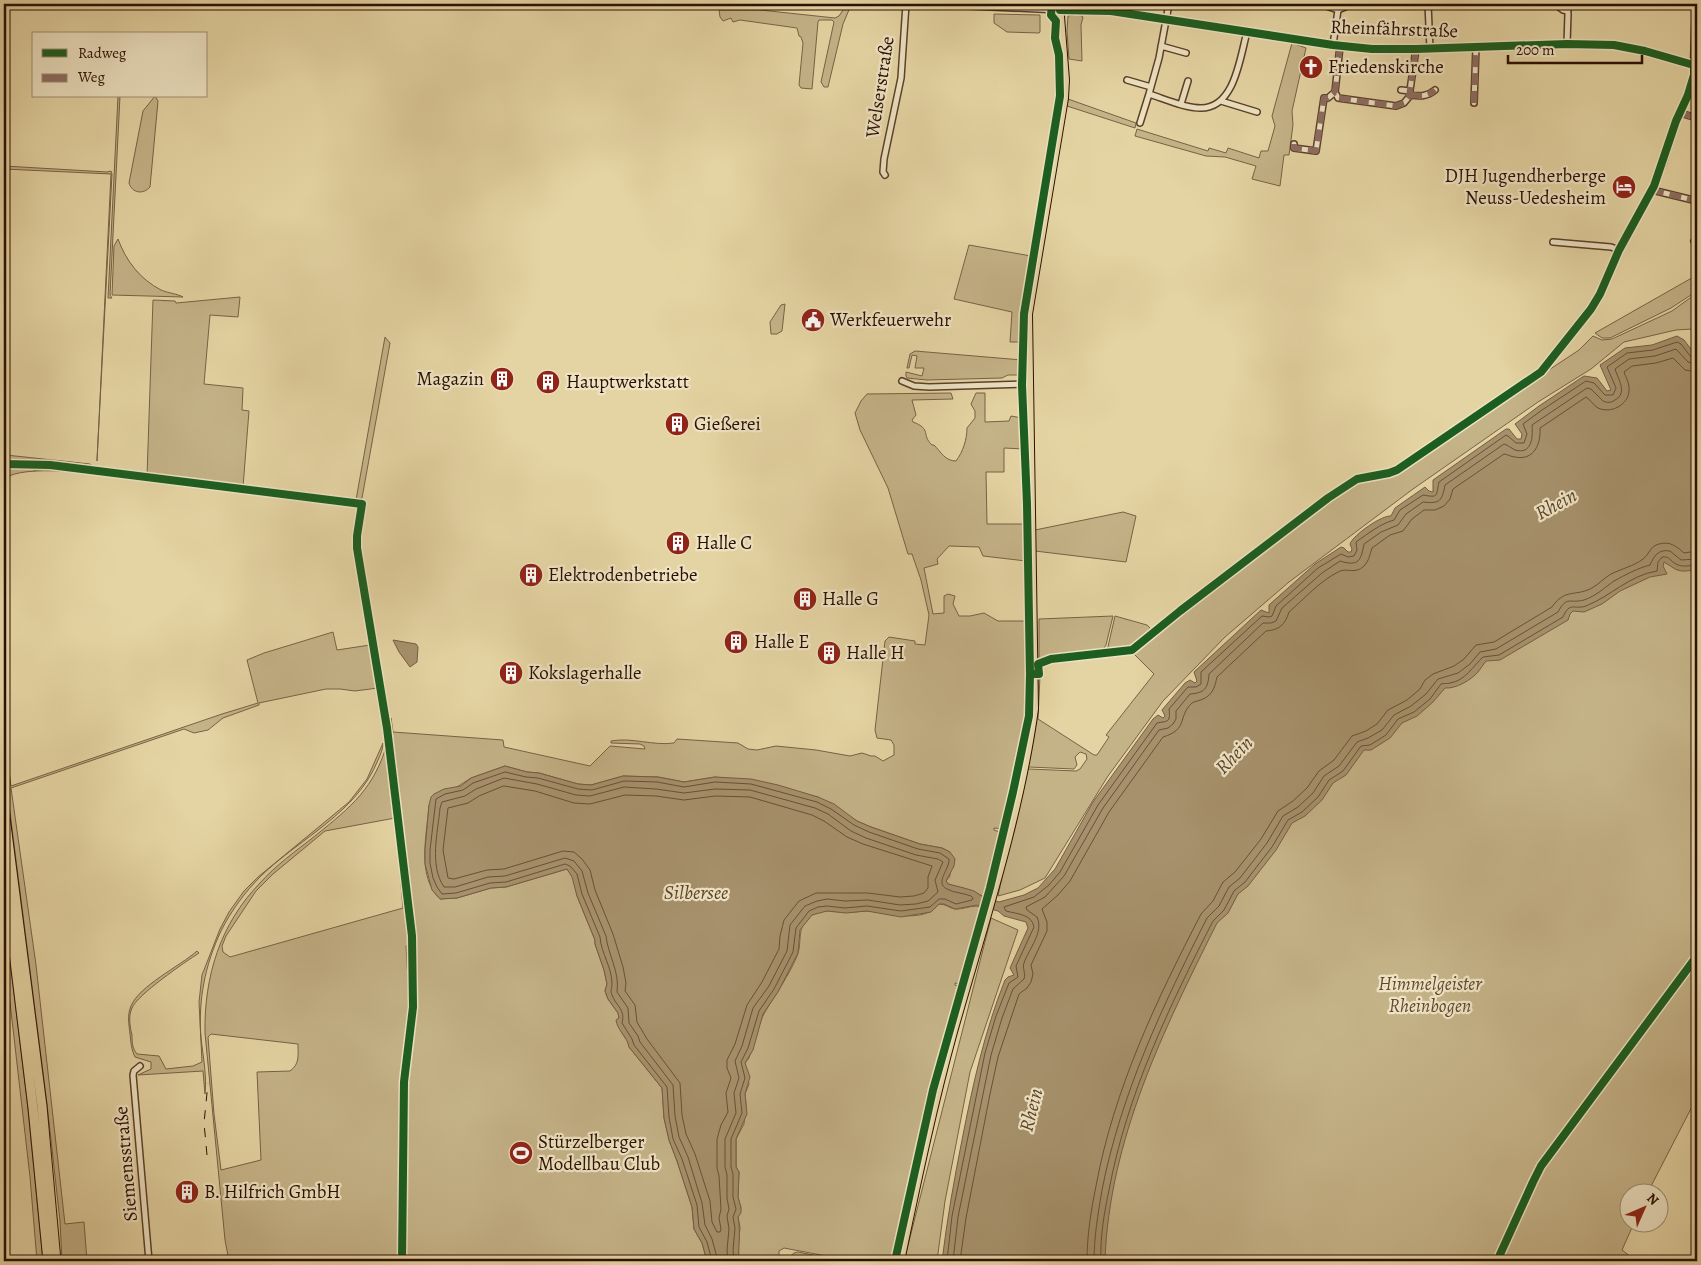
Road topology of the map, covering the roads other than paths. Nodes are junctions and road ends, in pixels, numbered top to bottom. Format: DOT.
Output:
graph roads {
  1 [pos="906,4"];
  2 [pos="924,4"];
  3 [pos="1047,4"];
  4 [pos="1169,4"];
  5 [pos="1320,4"];
  6 [pos="1352,4"];
  7 [pos="1428,4"];
  8 [pos="1555,4"];
  9 [pos="1566,4"];
  10 [pos="1696,4"];
  11 [pos="1059,7"];
  12 [pos="1042,9"];
  13 [pos="1338,10"];
  14 [pos="1568,11"];
  15 [pos="1696,12"];
  16 [pos="1166,20"];
  17 [pos="1247,32"];
  18 [pos="1567,44"];
  19 [pos="1161,46"];
  20 [pos="1337,46"];
  21 [pos="1476,47"];
  22 [pos="1416,49"];
  23 [pos="1430,49"];
  24 [pos="1186,53"];
  25 [pos="1696,65"];
  26 [pos="1127,80"];
  27 [pos="1188,81"];
  28 [pos="1151,87"];
  29 [pos="1401,90"];
  30 [pos="1435,90"];
  31 [pos="1326,91"];
  32 [pos="1334,92"];
  33 [pos="1410,93"];
  34 [pos="1149,94"];
  35 [pos="1324,98"];
  36 [pos="1221,101"];
  37 [pos="1474,103"];
  38 [pos="1181,104"];
  39 [pos="1257,112"];
  40 [pos="1680,113"];
  41 [pos="1697,118"];
  42 [pos="1140,123"];
  43 [pos="1294,144"];
  44 [pos="885,175"];
  45 [pos="1652,190"];
  46 [pos="1697,201"];
  47 [pos="1553,242"];
  48 [pos="1619,250"];
  49 [pos="1559,351"];
  50 [pos="902,381"];
  51 [pos="1029,384"];
  52 [pos="4,809"];
  53 [pos="4,871"];
  54 [pos="140,1066"];
  55 [pos="48,1261"];
  56 [pos="56,1261"];
  57 [pos="149,1261"];
  58 [pos="900,1261"];
  1 -- 44 [label="street, Welserstraße"];
  2 -- 12 [label="street"];
  3 -- 12 [label="street"];
  4 -- 16 [label="street"];
  5 -- 13 [label="street"];
  6 -- 13 [label="street"];
  7 -- 23 [label="street"];
  8 -- 14 [label="street"];
  9 -- 14 [label="street"];
  10 -- 15 [label="street"];
  11 -- 12 [label="street"];
  11 -- 16 [label="street, Rheinfährstraße"];
  11 -- 51 [label="main road"];
  13 -- 20 [label="street"];
  14 -- 18 [label="street"];
  15 -- 25 [label="street"];
  16 -- 17 [label="street, Rheinfährstraße"];
  16 -- 19 [label="street"];
  17 -- 20 [label="street, Rheinfährstraße"];
  17 -- 36 [label="street"];
  18 -- 21 [label="street, Rheinfährstraße"];
  18 -- 25 [label="street, Rheinfährstraße"];
  19 -- 24 [label="street"];
  19 -- 28 [label="street"];
  20 -- 22 [label="street, Rheinfährstraße"];
  20 -- 32 [label="street"];
  21 -- 23 [label="street, Rheinfährstraße"];
  21 -- 37 [label="street, Rheinfährstraße"];
  22 -- 23 [label="street, Rheinfährstraße"];
  22 -- 33 [label="street"];
  25 -- 40 [label="street"];
  26 -- 28 [label="street"];
  27 -- 38 [label="street"];
  28 -- 34 [label="street"];
  29 -- 33 [label="street"];
  30 -- 33 [label="street"];
  31 -- 35 [label="street"];
  32 -- 33 [label="street"];
  32 -- 35 [label="street"];
  34 -- 38 [label="street"];
  34 -- 42 [label="street"];
  35 -- 43 [label="street"];
  36 -- 38 [label="street"];
  36 -- 39 [label="street"];
  40 -- 41 [label="street"];
  40 -- 45 [label="street"];
  45 -- 46 [label="street"];
  45 -- 48 [label="street"];
  47 -- 48 [label="street"];
  48 -- 49 [label="street"];
  50 -- 51 [label="street"];
  51 -- 58 [label="main road"];
  52 -- 56 [label="highway"];
  53 -- 55 [label="highway"];
  54 -- 57 [label="street, Siemensstraße"];
}
